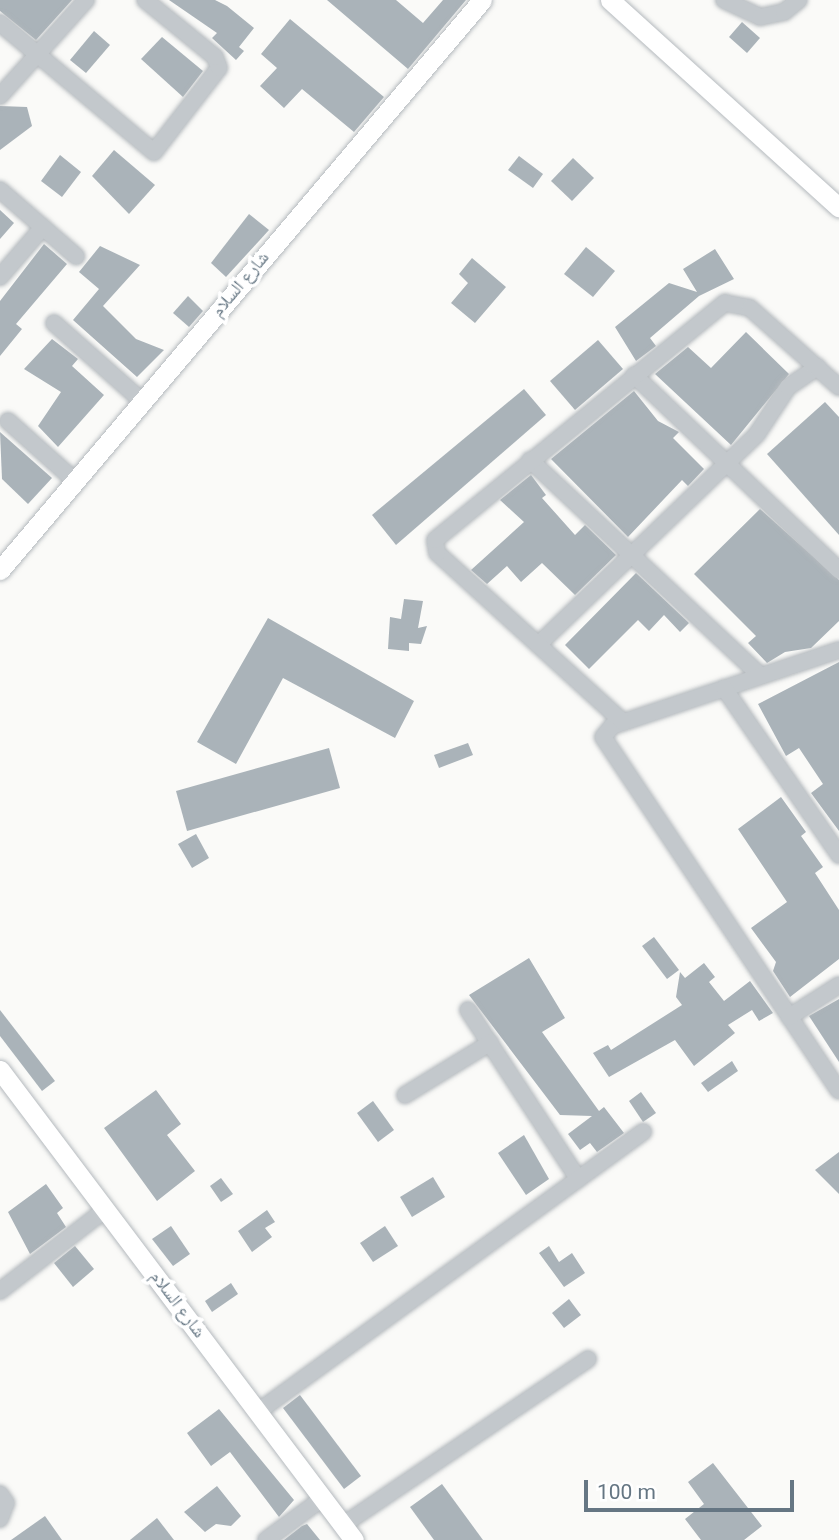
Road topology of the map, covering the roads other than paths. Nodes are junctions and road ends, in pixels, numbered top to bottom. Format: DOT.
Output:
graph roads {
  1 [pos="86,0"];
  2 [pos="145,0"];
  3 [pos="482,0"];
  4 [pos="610,0"];
  5 [pos="724,0"];
  6 [pos="799,0"];
  7 [pos="0,23"];
  8 [pos="37,56"];
  9 [pos="0,96"];
  10 [pos="0,190"];
  11 [pos="839,208"];
  12 [pos="43,228"];
  13 [pos="76,256"];
  14 [pos="0,277"];
  15 [pos="54,323"];
  16 [pos="818,367"];
  17 [pos="634,375"];
  18 [pos="839,387"];
  19 [pos="142,401"];
  20 [pos="8,421"];
  21 [pos="530,460"];
  22 [pos="727,464"];
  23 [pos="75,481"];
  24 [pos="632,556"];
  25 [pos="3,561"];
  26 [pos="839,570"];
  27 [pos="538,645"];
  28 [pos="839,650"];
  29 [pos="761,676"];
  30 [pos="724,688"];
  31 [pos="623,722"];
  32 [pos="839,855"];
  33 [pos="839,985"];
  34 [pos="468,1010"];
  35 [pos="789,1017"];
  36 [pos="490,1043"];
  37 [pos="0,1070"];
  38 [pos="839,1091"];
  39 [pos="405,1095"];
  40 [pos="643,1132"];
  41 [pos="578,1179"];
  42 [pos="106,1209"];
  43 [pos="0,1291"];
  44 [pos="588,1359"];
  45 [pos="259,1411"];
  46 [pos="0,1493"];
  47 [pos="323,1498"];
  48 [pos="0,1519"];
  49 [pos="349,1533"];
  50 [pos="266,1540"];
  1 -- 8 [label="street"];
  2 -- 8 [label="street"];
  3 -- 19 [label="main road, شارع السلام"];
  4 -- 11 [label="main road"];
  5 -- 6 [label="street"];
  7 -- 8 [label="street"];
  8 -- 9 [label="street"];
  10 -- 12 [label="street"];
  12 -- 13 [label="street"];
  12 -- 14 [label="street"];
  15 -- 19 [label="street"];
  16 -- 17 [label="street"];
  16 -- 18 [label="street"];
  16 -- 22 [label="street"];
  17 -- 21 [label="street"];
  17 -- 22 [label="street"];
  19 -- 23 [label="main road, شارع السلام"];
  20 -- 23 [label="street"];
  21 -- 24 [label="street"];
  21 -- 27 [label="street"];
  22 -- 24 [label="street"];
  22 -- 26 [label="street"];
  23 -- 25 [label="main road, شارع السلام"];
  24 -- 27 [label="street"];
  24 -- 29 [label="street"];
  27 -- 31 [label="street"];
  28 -- 29 [label="street"];
  29 -- 30 [label="street"];
  30 -- 31 [label="street"];
  30 -- 32 [label="street"];
  31 -- 35 [label="street"];
  33 -- 35 [label="street"];
  34 -- 36 [label="street"];
  35 -- 38 [label="street"];
  36 -- 39 [label="street"];
  36 -- 41 [label="street"];
  37 -- 42 [label="main road, شارع السلام"];
  40 -- 41 [label="street"];
  41 -- 45 [label="street"];
  42 -- 43 [label="street"];
  42 -- 45 [label="main road, شارع السلام"];
  44 -- 49 [label="street"];
  45 -- 47 [label="main road, شارع السلام"];
  46 -- 48 [label="street"];
  47 -- 49 [label="main road, شارع السلام"];
  47 -- 50 [label="street"];
}
